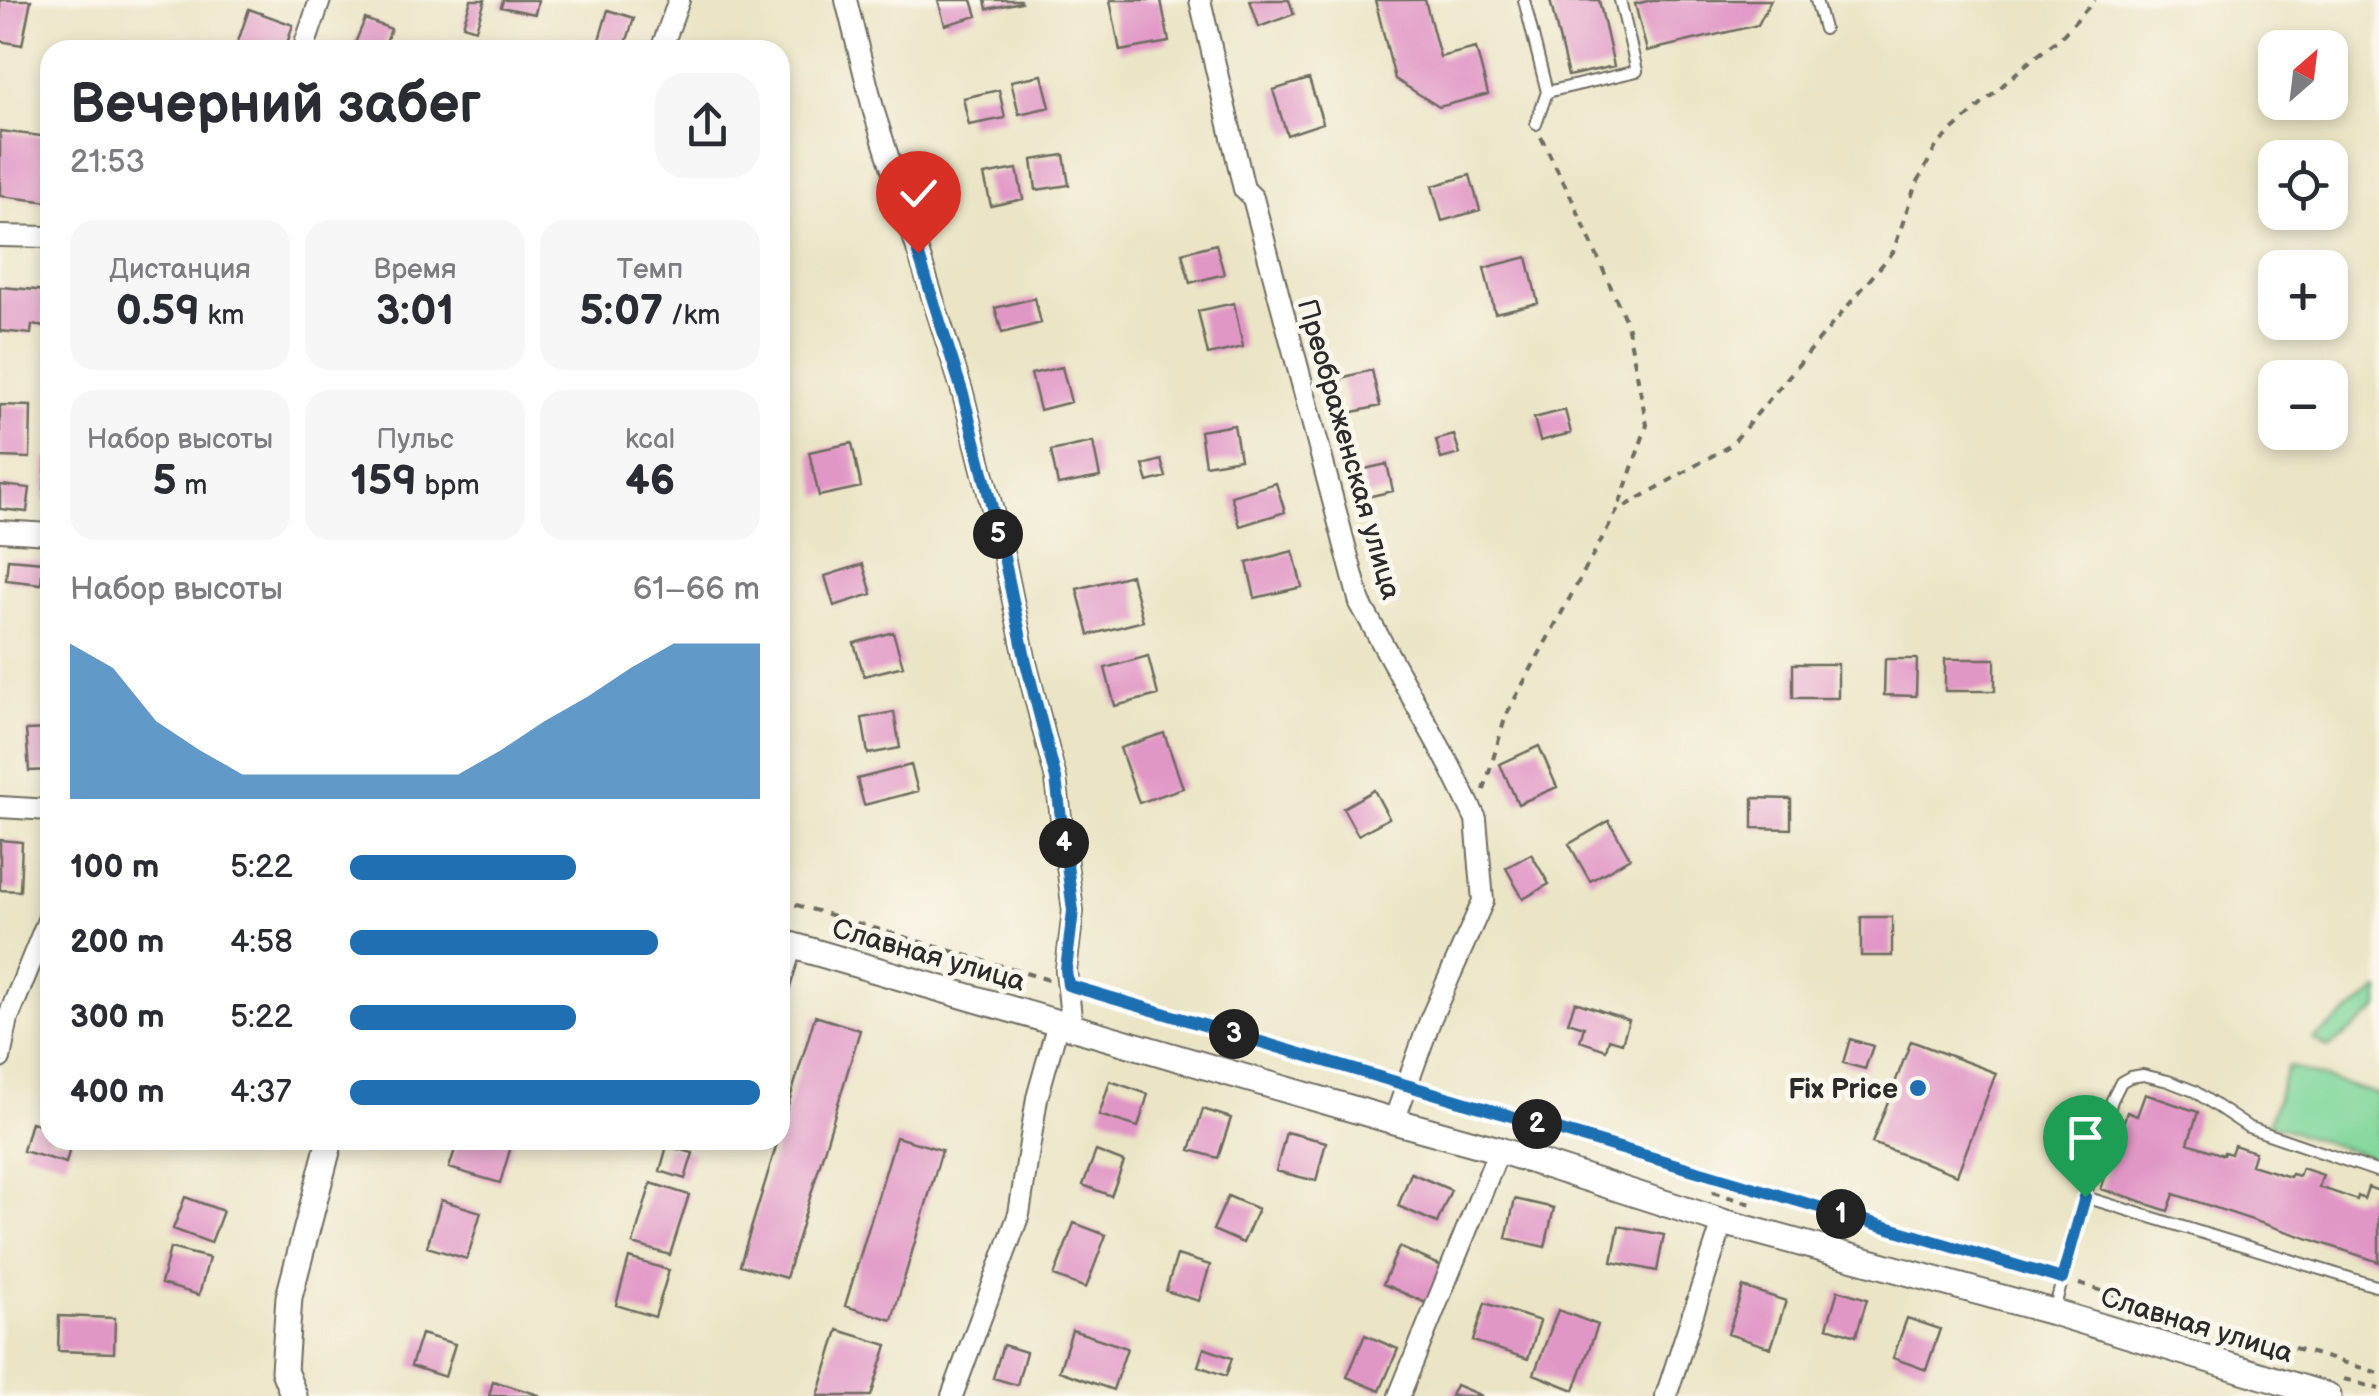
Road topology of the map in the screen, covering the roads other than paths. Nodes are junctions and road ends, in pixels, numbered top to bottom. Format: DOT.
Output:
graph roads {
  1 [pos="320,0"];
  2 [pos="678,0"];
  3 [pos="846,0"];
  4 [pos="1200,0"];
  5 [pos="1524,0"];
  6 [pos="1620,0"];
  7 [pos="1816,0"];
  8 [pos="1824,29"];
  9 [pos="306,40"];
  10 [pos="665,40"];
  11 [pos="1547,92"];
  12 [pos="1536,124"];
  13 [pos="0,236"];
  14 [pos="40,237"];
  15 [pos="0,531"];
  16 [pos="40,533"];
  17 [pos="0,807"];
  18 [pos="40,809"];
  19 [pos="40,937"];
  20 [pos="790,945"];
  21 [pos="4,1018"];
  22 [pos="1065,1025"];
  23 [pos="0,1058"];
  24 [pos="1394,1122"];
  25 [pos="327,1150"];
  26 [pos="1499,1150"];
  27 [pos="2379,1172"];
  28 [pos="2085,1197"];
  29 [pos="1723,1222"];
  30 [pos="2379,1288"];
  31 [pos="2053,1312"];
  32 [pos="2335,1387"];
  33 [pos="294,1396"];
  34 [pos="952,1396"];
  35 [pos="1399,1396"];
  36 [pos="1666,1396"];
  1 -- 9 [label="street"];
  2 -- 10 [label="street"];
  3 -- 22 [label="street"];
  4 -- 24 [label="street, Преображенская улица"];
  5 -- 11 [label="lane"];
  6 -- 11 [label="lane"];
  7 -- 8 [label="lane"];
  11 -- 12 [label="lane"];
  13 -- 14 [label="street"];
  15 -- 16 [label="street"];
  17 -- 18 [label="street"];
  19 -- 21 [label="street"];
  20 -- 22 [label="street, Славная улица"];
  21 -- 23 [label="street"];
  22 -- 24 [label="street, Славная улица"];
  22 -- 34 [label="street"];
  24 -- 26 [label="street, Славная улица"];
  25 -- 33 [label="street"];
  26 -- 29 [label="street, Славная улица"];
  26 -- 35 [label="street"];
  27 -- 28 [label="lane"];
  28 -- 30 [label="lane"];
  28 -- 31 [label="lane"];
  29 -- 31 [label="street, Славная улица"];
  29 -- 36 [label="street"];
  31 -- 32 [label="street, Славная улица"];
}
